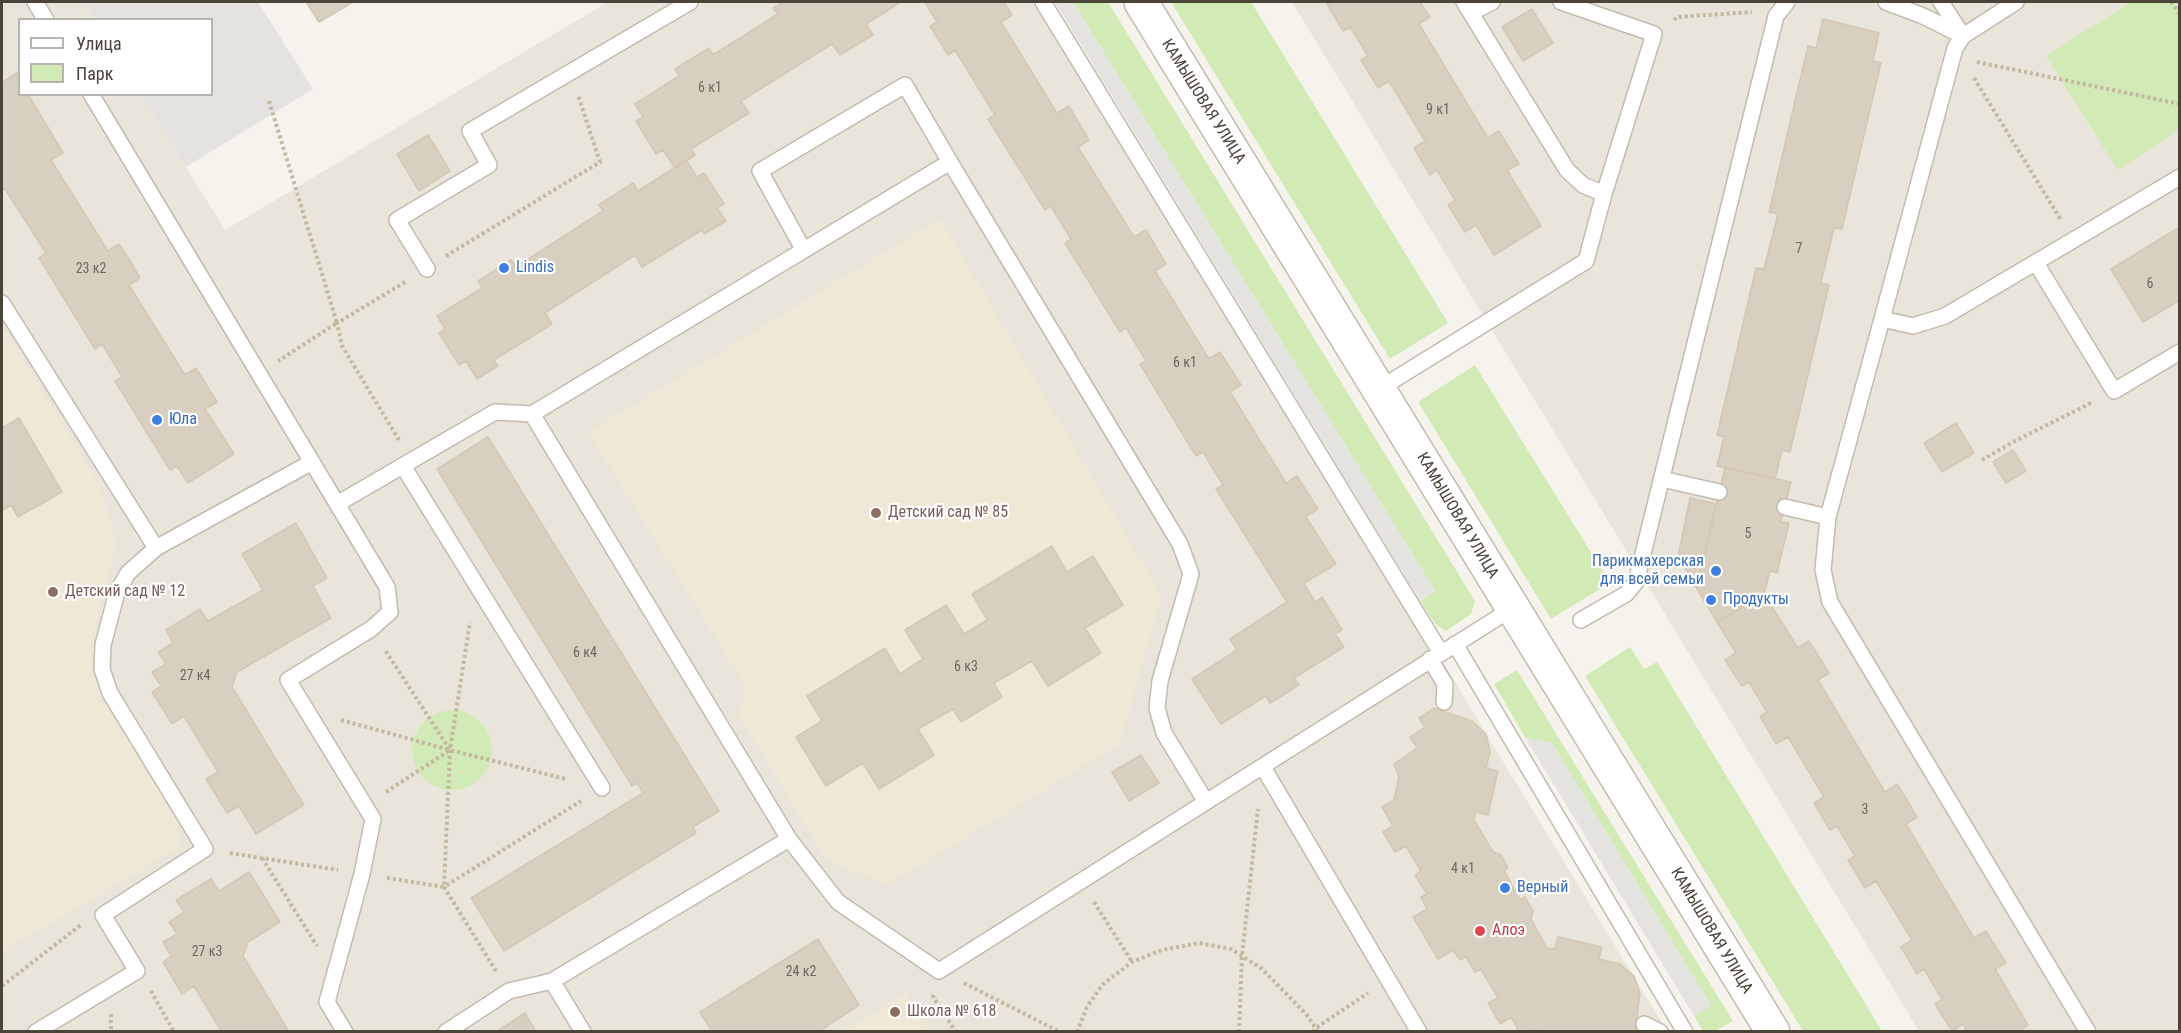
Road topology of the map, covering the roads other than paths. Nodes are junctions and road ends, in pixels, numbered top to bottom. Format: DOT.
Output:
graph roads {
  1 [pos="37,2"];
  2 [pos="690,2"];
  3 [pos="1043,2"];
  4 [pos="1141,2"];
  5 [pos="1492,2"];
  6 [pos="1561,2"];
  7 [pos="1787,2"];
  8 [pos="1886,2"];
  9 [pos="1941,2"];
  10 [pos="2016,2"];
  11 [pos="1467,7"];
  12 [pos="45,18"];
  13 [pos="1960,47"];
  14 [pos="92,96"];
  15 [pos="950,162"];
  16 [pos="2180,177"];
  17 [pos="1604,194"];
  18 [pos="803,249"];
  19 [pos="2036,263"];
  20 [pos="427,268"];
  21 [pos="2,303"];
  22 [pos="1882,319"];
  23 [pos="2180,352"];
  24 [pos="1379,389"];
  25 [pos="532,414"];
  26 [pos="312,462"];
  27 [pos="407,464"];
  28 [pos="1662,479"];
  29 [pos="1719,492"];
  30 [pos="337,504"];
  31 [pos="1785,507"];
  32 [pos="1828,517"];
  33 [pos="156,548"];
  34 [pos="1513,608"];
  35 [pos="1581,620"];
  36 [pos="1455,644"];
  37 [pos="1436,656"];
  38 [pos="1444,702"];
  39 [pos="1263,766"];
  40 [pos="602,788"];
  41 [pos="1206,802"];
  42 [pos="789,839"];
  43 [pos="552,981"];
  44 [pos="1644,1024"];
  45 [pos="1764,1028"];
  46 [pos="36,1032"];
  47 [pos="345,1032"];
  48 [pos="446,1032"];
  49 [pos="582,1032"];
  50 [pos="1419,1032"];
  51 [pos="1660,1032"];
  52 [pos="1685,1032"];
  53 [pos="2088,1032"];
  1 -- 12 [label="lane"];
  2 -- 20 [label="lane"];
  3 -- 37 [label="lane"];
  4 -- 24 [label="street, КАМЫШОВАЯ УЛИЦА"];
  5 -- 11 [label="lane"];
  6 -- 17 [label="lane"];
  7 -- 28 [label="lane"];
  8 -- 13 [label="lane"];
  9 -- 13 [label="lane"];
  10 -- 13 [label="lane"];
  11 -- 17 [label="lane"];
  13 -- 22 [label="lane"];
  14 -- 26 [label="lane"];
  15 -- 18 [label="lane"];
  15 -- 18 [label="lane"];
  15 -- 41 [label="lane"];
  16 -- 19 [label="lane"];
  17 -- 24 [label="lane"];
  18 -- 25 [label="lane"];
  19 -- 22 [label="lane"];
  19 -- 23 [label="lane"];
  21 -- 33 [label="lane"];
  22 -- 32 [label="lane"];
  24 -- 34 [label="street, КАМЫШОВАЯ УЛИЦА"];
  25 -- 27 [label="lane"];
  25 -- 42 [label="lane"];
  26 -- 30 [label="lane"];
  26 -- 33 [label="lane"];
  27 -- 30 [label="lane"];
  27 -- 40 [label="lane"];
  28 -- 29 [label="lane"];
  28 -- 35 [label="lane"];
  30 -- 47 [label="lane"];
  31 -- 32 [label="lane"];
  32 -- 53 [label="lane"];
  33 -- 46 [label="lane"];
  34 -- 36 [label="lane"];
  34 -- 45 [label="street, КАМЫШОВАЯ УЛИЦА"];
  36 -- 37 [label="lane"];
  36 -- 52 [label="lane"];
  37 -- 38 [label="lane"];
  37 -- 39 [label="lane"];
  39 -- 41 [label="lane"];
  39 -- 50 [label="lane"];
  41 -- 42 [label="lane"];
  42 -- 43 [label="lane"];
  43 -- 48 [label="lane"];
  43 -- 49 [label="lane"];
  44 -- 51 [label="lane"];
}
